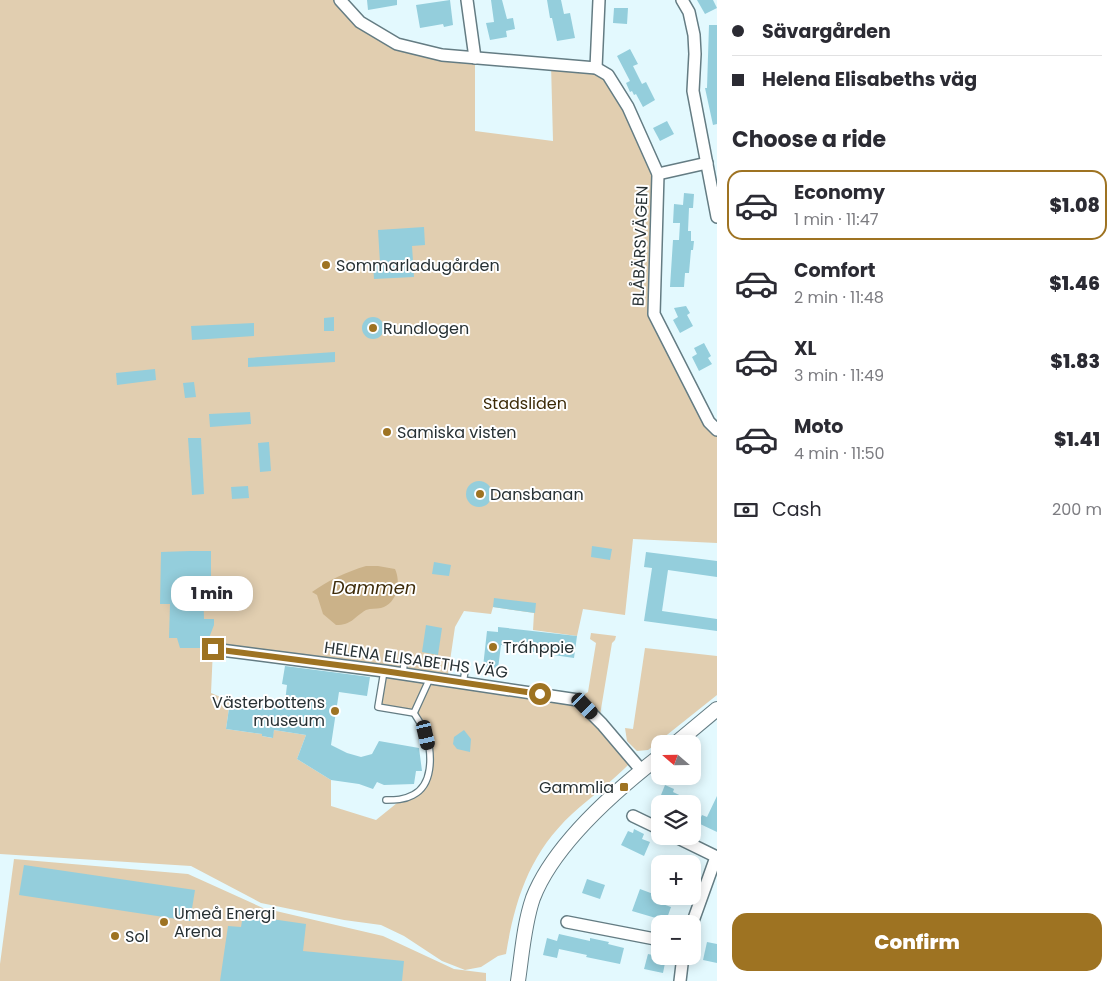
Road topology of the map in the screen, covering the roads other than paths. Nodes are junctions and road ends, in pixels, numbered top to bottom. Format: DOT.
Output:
graph roads {
  1 [pos="340,0"];
  2 [pos="467,0"];
  3 [pos="599,0"];
  4 [pos="682,0"];
  5 [pos="475,58"];
  6 [pos="596,68"];
  7 [pos="707,162"];
  8 [pos="658,174"];
  9 [pos="717,217"];
  10 [pos="717,430"];
  11 [pos="213,649"];
  12 [pos="384,671"];
  13 [pos="465,671"];
  14 [pos="430,678"];
  15 [pos="463,683"];
  16 [pos="717,709"];
  17 [pos="414,713"];
  18 [pos="686,735"];
  19 [pos="651,764"];
  20 [pos="642,771"];
  21 [pos="386,800"];
  22 [pos="633,816"];
  23 [pos="651,825"];
  24 [pos="692,845"];
  25 [pos="716,857"];
  26 [pos="695,915"];
  27 [pos="567,922"];
  28 [pos="651,938"];
  29 [pos="682,965"];
  30 [pos="518,981"];
  31 [pos="680,981"];
  1 -- 5 [label="street"];
  2 -- 5 [label="street"];
  3 -- 6 [label="street"];
  4 -- 7 [label="street"];
  5 -- 6 [label="street"];
  6 -- 8 [label="street, BLÅBÄRSVÄGEN"];
  7 -- 8 [label="street"];
  7 -- 9 [label="street"];
  8 -- 10 [label="street, BLÅBÄRSVÄGEN"];
  11 -- 12 [label="street, HELENA ELISABETHS VÄG"];
  12 -- 14 [label="street, HELENA ELISABETHS VÄG"];
  12 -- 17 [label="lane"];
  13 -- 15 [label="lane"];
  14 -- 15 [label="street, HELENA ELISABETHS VÄG"];
  14 -- 17 [label="lane"];
  15 -- 20 [label="street, HELENA ELISABETHS VÄG"];
  16 -- 18 [label="street"];
  17 -- 21 [label="lane"];
  19 -- 20 [label="street"];
  20 -- 30 [label="street"];
  22 -- 23 [label="street"];
  24 -- 25 [label="street"];
  25 -- 26 [label="street"];
  27 -- 28 [label="street"];
  29 -- 31 [label="street"];
}
